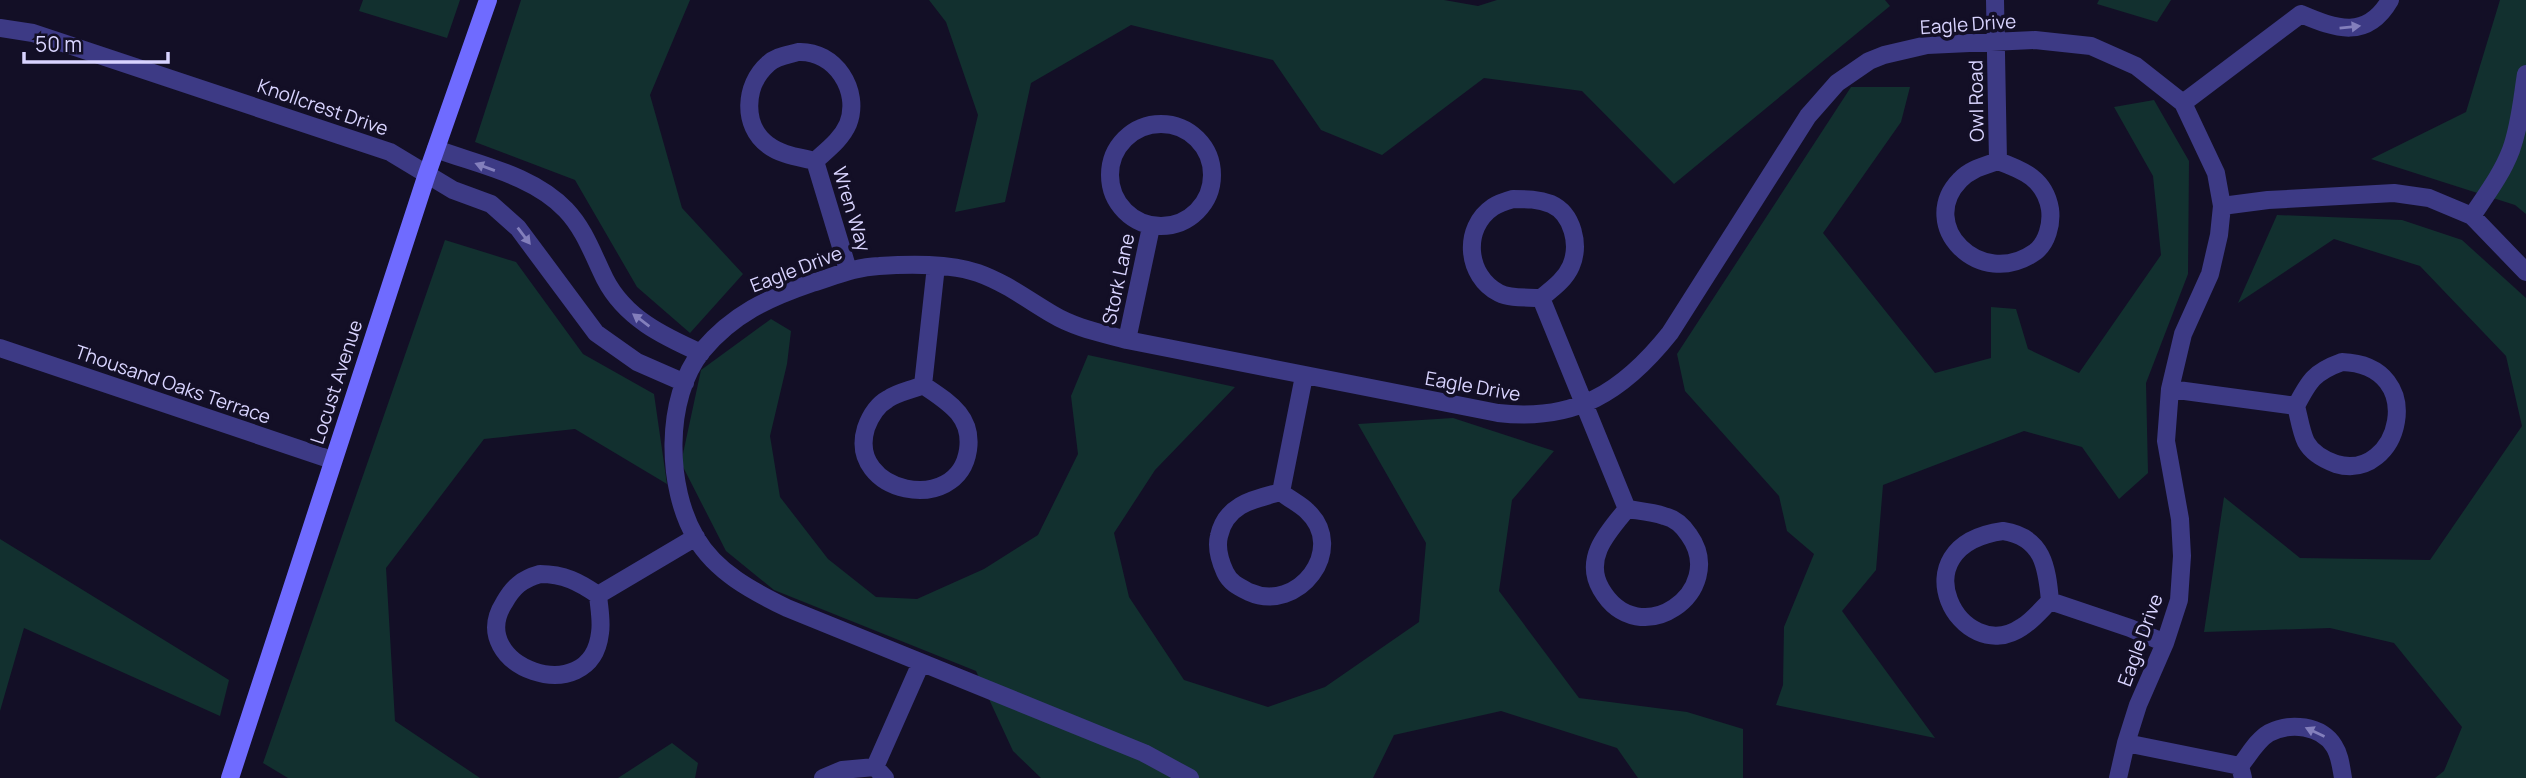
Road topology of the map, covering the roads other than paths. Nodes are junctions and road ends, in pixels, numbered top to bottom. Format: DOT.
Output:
graph roads {
  1 [pos="488,0"];
  2 [pos="1995,0"];
  3 [pos="2390,0"];
  4 [pos="2299,7"];
  5 [pos="0,28"];
  6 [pos="1996,40"];
  7 [pos="2526,74"];
  8 [pos="2183,103"];
  9 [pos="436,149"];
  10 [pos="815,161"];
  11 [pos="1998,161"];
  12 [pos="427,174"];
  13 [pos="2222,205"];
  14 [pos="2472,216"];
  15 [pos="1151,227"];
  16 [pos="936,266"];
  17 [pos="848,270"];
  18 [pos="2526,272"];
  19 [pos="1541,298"];
  20 [pos="1127,340"];
  21 [pos="0,348"];
  22 [pos="701,353"];
  23 [pos="1304,376"];
  24 [pos="685,383"];
  25 [pos="923,386"];
  26 [pos="2170,389"];
  27 [pos="1584,404"];
  28 [pos="2296,406"];
  29 [pos="332,460"];
  30 [pos="1281,492"];
  31 [pos="1627,509"];
  32 [pos="696,537"];
  33 [pos="598,595"];
  34 [pos="2050,601"];
  35 [pos="2165,643"];
  36 [pos="921,663"];
  37 [pos="2126,743"];
  38 [pos="880,772"];
  39 [pos="2242,772"];
  40 [pos="230,778"];
  41 [pos="823,778"];
  42 [pos="1190,778"];
  43 [pos="2119,778"];
  44 [pos="2343,778"];
  1 -- 9 [label="street, Locust Avenue"];
  2 -- 6 [label="street, Owl Road"];
  4 -- 3 [label="street, one-way"];
  4 -- 8 [label="street"];
  5 -- 12 [label="street, Knollcrest Drive"];
  6 -- 8 [label="street, Eagle Drive"];
  6 -- 11 [label="street, Owl Road"];
  6 -- 27 [label="street, Eagle Drive"];
  7 -- 14 [label="street"];
  8 -- 13 [label="street, Eagle Drive"];
  9 -- 12 [label="street, Locust Avenue"];
  22 -- 9 [label="street, one-way"];
  10 -- 10 [label="street, Wren Way"];
  10 -- 17 [label="street, Wren Way"];
  11 -- 11 [label="street, Owl Road"];
  12 -- 24 [label="street, Knollcrest Drive, one-way"];
  12 -- 29 [label="street, Locust Avenue"];
  13 -- 14 [label="street"];
  13 -- 26 [label="street, Eagle Drive"];
  14 -- 18 [label="street"];
  15 -- 15 [label="street, Stork Lane"];
  15 -- 20 [label="street, Stork Lane"];
  16 -- 17 [label="street, Eagle Drive"];
  16 -- 20 [label="street, Eagle Drive"];
  16 -- 25 [label="street"];
  17 -- 22 [label="street, Eagle Drive"];
  19 -- 19 [label="street"];
  19 -- 27 [label="street"];
  20 -- 23 [label="street, Eagle Drive"];
  21 -- 29 [label="street, Thousand Oaks Terrace"];
  22 -- 24 [label="street, Eagle Drive"];
  23 -- 27 [label="street, Eagle Drive"];
  23 -- 30 [label="street"];
  24 -- 32 [label="street, Eagle Drive"];
  25 -- 25 [label="street"];
  26 -- 28 [label="street"];
  26 -- 35 [label="street, Eagle Drive"];
  27 -- 31 [label="street"];
  28 -- 28 [label="street"];
  29 -- 40 [label="street, Locust Avenue"];
  30 -- 30 [label="street"];
  31 -- 31 [label="street"];
  32 -- 33 [label="street"];
  32 -- 36 [label="street, Eagle Drive"];
  33 -- 33 [label="street"];
  34 -- 34 [label="street"];
  34 -- 35 [label="street"];
  35 -- 37 [label="street, Eagle Drive"];
  36 -- 38 [label="street"];
  36 -- 42 [label="street, Eagle Drive"];
  37 -- 39 [label="street"];
  37 -- 43 [label="street, Eagle Drive"];
  38 -- 41 [label="street"];
  44 -- 39 [label="street, one-way"];
}
